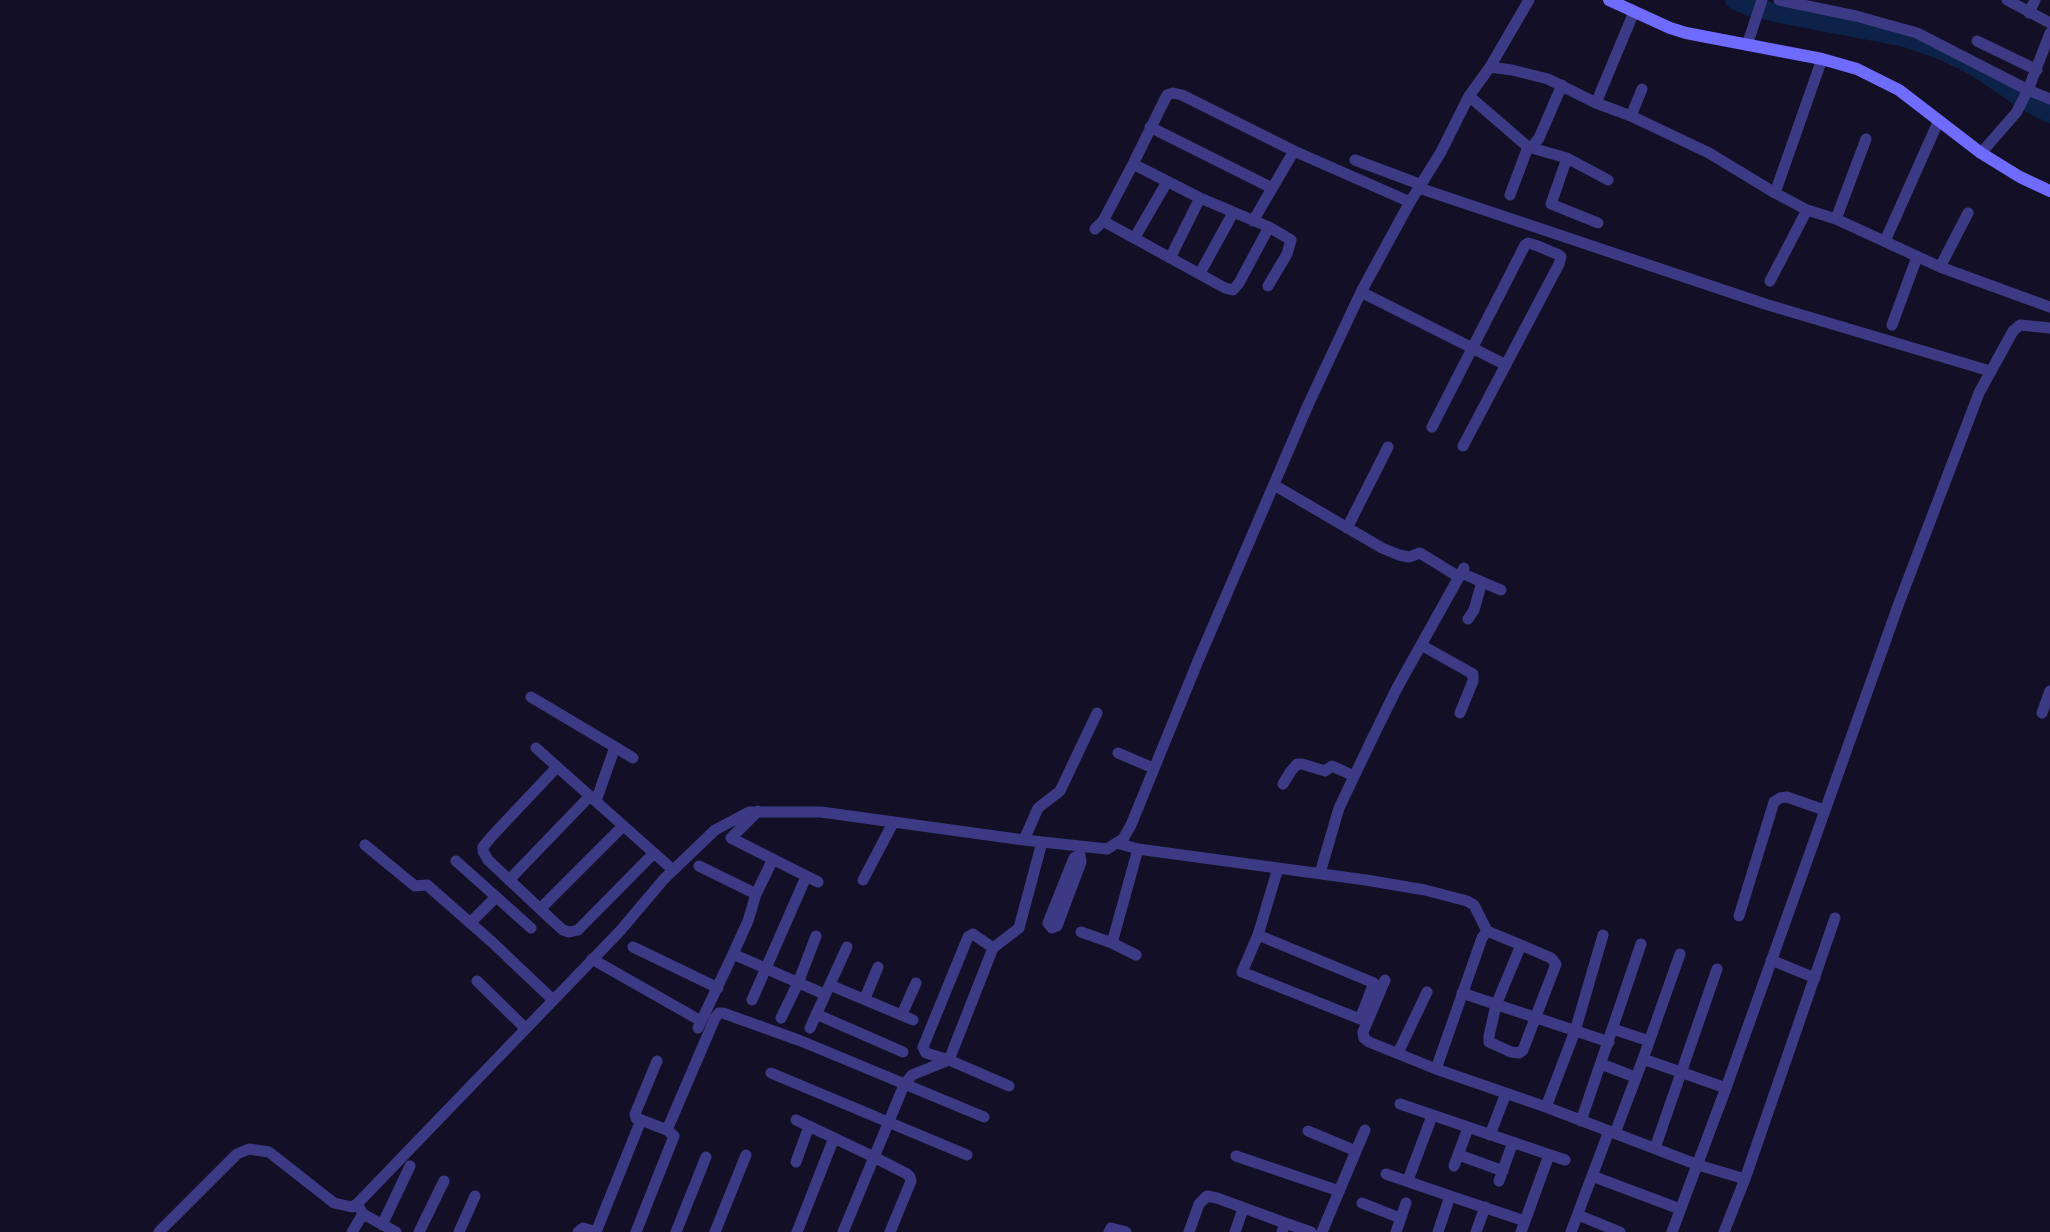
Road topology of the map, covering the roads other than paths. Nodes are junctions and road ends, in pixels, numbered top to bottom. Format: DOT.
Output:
graph roads {
  1 [pos="1530,0"];
  2 [pos="1608,0"];
  3 [pos="1779,0"];
  4 [pos="2007,0"];
  5 [pos="2035,0"];
  6 [pos="1762,1"];
  7 [pos="1634,12"];
  8 [pos="2029,13"];
  9 [pos="2050,24"];
  10 [pos="2050,33"];
  11 [pos="1977,41"];
  12 [pos="1747,45"];
  13 [pos="1822,59"];
  14 [pos="1490,67"];
  15 [pos="2037,70"];
  16 [pos="1562,86"];
  17 [pos="1642,90"];
  18 [pos="2028,92"];
  19 [pos="1469,96"];
  20 [pos="2050,99"];
  21 [pos="1596,103"];
  22 [pos="1631,116"];
  23 [pos="1940,120"];
  24 [pos="1150,127"];
  25 [pos="1866,139"];
  26 [pos="1529,147"];
  27 [pos="1294,151"];
  28 [pos="1981,153"];
  29 [pos="1568,158"];
  30 [pos="1356,160"];
  31 [pos="1133,164"];
  32 [pos="1608,180"];
  33 [pos="1167,182"];
  34 [pos="1420,186"];
  35 [pos="1272,188"];
  36 [pos="2050,191"];
  37 [pos="1775,193"];
  38 [pos="1510,195"];
  39 [pos="1200,198"];
  40 [pos="1410,202"];
  41 [pos="1807,210"];
  42 [pos="1233,213"];
  43 [pos="1968,213"];
  44 [pos="1836,219"];
  45 [pos="1253,221"];
  46 [pos="1598,223"];
  47 [pos="1269,227"];
  48 [pos="1134,237"];
  49 [pos="1884,241"];
  50 [pos="1917,257"];
  51 [pos="1170,258"];
  52 [pos="1940,267"];
  53 [pos="1200,273"];
  54 [pos="1770,281"];
  55 [pos="1268,286"];
  56 [pos="1361,292"];
  57 [pos="2050,307"];
  58 [pos="1892,325"];
  59 [pos="2050,328"];
  60 [pos="1472,347"];
  61 [pos="1506,365"];
  62 [pos="1989,373"];
  63 [pos="1432,428"];
  64 [pos="1462,446"];
  65 [pos="1388,447"];
  66 [pos="1274,485"];
  67 [pos="1347,528"];
  68 [pos="1461,573"];
  69 [pos="1482,582"];
  70 [pos="1501,590"];
  71 [pos="1468,619"];
  72 [pos="1421,645"];
  73 [pos="2050,691"];
  74 [pos="531,697"];
  75 [pos="1460,712"];
  76 [pos="1097,713"];
  77 [pos="2042,713"];
  78 [pos="615,747"];
  79 [pos="536,748"];
  80 [pos="1118,753"];
  81 [pos="633,758"];
  82 [pos="557,767"];
  83 [pos="1153,768"];
  84 [pos="1354,776"];
  85 [pos="1284,784"];
  86 [pos="593,799"];
  87 [pos="1824,810"];
  88 [pos="758,812"];
  89 [pos="893,823"];
  90 [pos="623,826"];
  91 [pos="1024,840"];
  92 [pos="1042,842"];
  93 [pos="1117,843"];
  94 [pos="365,845"];
  95 [pos="1138,849"];
  96 [pos="1081,851"];
  97 [pos="654,853"];
  98 [pos="773,860"];
  99 [pos="456,861"];
  100 [pos="698,866"];
  101 [pos="1278,868"];
  102 [pos="673,870"];
  103 [pos="1320,873"];
  104 [pos="806,877"];
  105 [pos="509,880"];
  106 [pos="863,880"];
  107 [pos="818,882"];
  108 [pos="756,894"];
  109 [pos="496,897"];
  110 [pos="540,909"];
  111 [pos="1738,916"];
  112 [pos="1835,918"];
  113 [pos="470,923"];
  114 [pos="531,928"];
  115 [pos="1487,931"];
  116 [pos="1082,932"];
  117 [pos="1258,935"];
  118 [pos="1603,935"];
  119 [pos="816,936"];
  120 [pos="1112,943"];
  121 [pos="1641,944"];
  122 [pos="1521,945"];
  123 [pos="633,946"];
  124 [pos="847,947"];
  125 [pos="993,948"];
  126 [pos="733,954"];
  127 [pos="1680,954"];
  128 [pos="1136,955"];
  129 [pos="592,959"];
  130 [pos="1771,960"];
  131 [pos="878,968"];
  132 [pos="1717,969"];
  133 [pos="766,970"];
  134 [pos="1815,978"];
  135 [pos="1385,980"];
  136 [pos="476,981"];
  137 [pos="798,983"];
  138 [pos="916,983"];
  139 [pos="718,988"];
  140 [pos="827,990"];
  141 [pos="1427,992"];
  142 [pos="1462,992"];
  143 [pos="865,998"];
  144 [pos="553,1000"];
  145 [pos="752,1000"];
  146 [pos="1496,1005"];
  147 [pos="816,1014"];
  148 [pos="902,1014"];
  149 [pos="781,1018"];
  150 [pos="1536,1019"];
  151 [pos="913,1020"];
  152 [pos="810,1028"];
  153 [pos="526,1029"];
  154 [pos="1613,1029"];
  155 [pos="1575,1031"];
  156 [pos="1648,1041"];
  157 [pos="1608,1042"];
  158 [pos="903,1052"];
  159 [pos="1398,1053"];
  160 [pos="949,1060"];
  161 [pos="1643,1060"];
  162 [pos="657,1061"];
  163 [pos="1601,1064"];
  164 [pos="1436,1070"];
  165 [pos="1681,1072"];
  166 [pos="771,1073"];
  167 [pos="1635,1077"];
  168 [pos="904,1085"];
  169 [pos="1009,1086"];
  170 [pos="1726,1088"];
  171 [pos="1506,1094"];
  172 [pos="1400,1104"];
  173 [pos="1546,1107"];
  174 [pos="1432,1116"];
  175 [pos="984,1117"];
  176 [pos="641,1120"];
  177 [pos="796,1120"];
  178 [pos="1581,1121"];
  179 [pos="888,1123"];
  180 [pos="809,1126"];
  181 [pos="1468,1128"];
  182 [pos="667,1130"];
  183 [pos="1365,1130"];
  184 [pos="1308,1131"];
  185 [pos="1612,1132"];
  186 [pos="1490,1136"];
  187 [pos="834,1138"];
  188 [pos="1513,1142"];
  189 [pos="1655,1148"];
  190 [pos="1356,1151"];
  191 [pos="746,1155"];
  192 [pos="1459,1155"];
  193 [pos="1549,1155"];
  194 [pos="967,1156"];
  195 [pos="1236,1156"];
  196 [pos="706,1157"];
  197 [pos="874,1157"];
  198 [pos="1565,1160"];
  199 [pos="796,1162"];
  200 [pos="1698,1165"];
  201 [pos="410,1166"];
  202 [pos="1454,1166"];
  203 [pos="1386,1174"];
  204 [pos="1592,1176"];
  205 [pos="1745,1178"];
  206 [pos="1408,1180"];
  207 [pos="444,1181"];
  208 [pos="1339,1192"];
  209 [pos="475,1196"];
  210 [pos="1450,1196"];
  211 [pos="1362,1203"];
  212 [pos="1406,1203"];
  213 [pos="1485,1207"];
  214 [pos="1243,1208"];
  215 [pos="360,1209"];
  216 [pos="1680,1209"];
  217 [pos="1578,1215"];
  218 [pos="1400,1218"];
  219 [pos="382,1225"];
  220 [pos="1523,1226"];
  221 [pos="1283,1228"];
  222 [pos="159,1232"];
  223 [pos="352,1232"];
  224 [pos="396,1232"];
  225 [pos="419,1232"];
  226 [pos="459,1232"];
  227 [pos="578,1232"];
  228 [pos="596,1232"];
  229 [pos="636,1232"];
  230 [pos="676,1232"];
  231 [pos="715,1232"];
  232 [pos="797,1232"];
  233 [pos="843,1232"];
  234 [pos="890,1232"];
  235 [pos="1109,1232"];
  236 [pos="1126,1232"];
  237 [pos="1189,1232"];
  238 [pos="1235,1232"];
  239 [pos="1311,1232"];
  240 [pos="1322,1232"];
  241 [pos="1396,1232"];
  242 [pos="1438,1232"];
  243 [pos="1476,1232"];
  244 [pos="1571,1232"];
  245 [pos="1620,1232"];
  246 [pos="1672,1232"];
  247 [pos="1724,1232"];
  1 -- 14 [label="street"];
  2 -- 7 [label="main road"];
  3 -- 18 [label="street"];
  4 -- 8 [label="street"];
  5 -- 8 [label="street"];
  6 -- 12 [label="street"];
  7 -- 12 [label="main road"];
  7 -- 21 [label="street"];
  8 -- 9 [label="street"];
  10 -- 15 [label="street"];
  11 -- 15 [label="street"];
  12 -- 13 [label="main road"];
  13 -- 23 [label="main road"];
  13 -- 37 [label="street"];
  14 -- 16 [label="street"];
  14 -- 19 [label="street"];
  15 -- 18 [label="street"];
  16 -- 21 [label="street"];
  16 -- 26 [label="street"];
  17 -- 22 [label="street"];
  18 -- 20 [label="street"];
  18 -- 28 [label="street"];
  19 -- 26 [label="street"];
  19 -- 34 [label="street"];
  21 -- 22 [label="street"];
  22 -- 37 [label="street"];
  23 -- 28 [label="main road"];
  23 -- 49 [label="street"];
  24 -- 27 [label="street"];
  24 -- 31 [label="street"];
  24 -- 35 [label="street"];
  25 -- 44 [label="street"];
  26 -- 29 [label="street"];
  26 -- 38 [label="street"];
  27 -- 35 [label="street"];
  27 -- 40 [label="street"];
  28 -- 36 [label="main road"];
  29 -- 32 [label="street"];
  29 -- 46 [label="street"];
  30 -- 34 [label="street"];
  31 -- 33 [label="street"];
  31 -- 48 [label="street"];
  33 -- 39 [label="street"];
  33 -- 48 [label="street"];
  34 -- 40 [label="street"];
  34 -- 62 [label="street"];
  35 -- 45 [label="street"];
  37 -- 41 [label="street"];
  39 -- 42 [label="street"];
  39 -- 51 [label="street"];
  40 -- 56 [label="street"];
  41 -- 44 [label="street"];
  41 -- 54 [label="street"];
  42 -- 45 [label="street"];
  42 -- 53 [label="street"];
  43 -- 52 [label="street"];
  44 -- 49 [label="street"];
  45 -- 47 [label="street"];
  47 -- 53 [label="street"];
  47 -- 55 [label="street"];
  48 -- 51 [label="street"];
  49 -- 50 [label="street"];
  50 -- 52 [label="street"];
  50 -- 58 [label="street"];
  51 -- 53 [label="street"];
  52 -- 57 [label="street"];
  56 -- 60 [label="street"];
  56 -- 66 [label="street"];
  59 -- 62 [label="street"];
  60 -- 61 [label="street"];
  60 -- 61 [label="street"];
  60 -- 63 [label="street"];
  61 -- 64 [label="street"];
  62 -- 87 [label="street"];
  65 -- 67 [label="street"];
  66 -- 67 [label="street"];
  66 -- 83 [label="street"];
  67 -- 68 [label="street"];
  68 -- 69 [label="street"];
  68 -- 72 [label="street"];
  69 -- 70 [label="street"];
  69 -- 71 [label="street"];
  72 -- 75 [label="street"];
  72 -- 84 [label="street"];
  73 -- 77 [label="street"];
  74 -- 78 [label="street"];
  76 -- 91 [label="street"];
  78 -- 81 [label="street"];
  78 -- 86 [label="street"];
  79 -- 82 [label="street"];
  80 -- 83 [label="street"];
  82 -- 86 [label="street"];
  82 -- 105 [label="street"];
  83 -- 93 [label="street"];
  84 -- 85 [label="street"];
  84 -- 103 [label="street"];
  86 -- 90 [label="street"];
  86 -- 105 [label="street"];
  87 -- 111 [label="street"];
  87 -- 130 [label="street"];
  88 -- 89 [label="street"];
  88 -- 98 [label="street"];
  88 -- 102 [label="street"];
  89 -- 91 [label="street"];
  89 -- 106 [label="street"];
  90 -- 97 [label="street"];
  90 -- 110 [label="street"];
  91 -- 92 [label="street"];
  92 -- 96 [label="street"];
  92 -- 125 [label="street"];
  93 -- 95 [label="street"];
  93 -- 96 [label="street"];
  94 -- 113 [label="street"];
  95 -- 101 [label="street"];
  95 -- 120 [label="street"];
  96 -- 96 [label="street"];
  97 -- 102 [label="street"];
  97 -- 110 [label="street"];
  98 -- 104 [label="street"];
  98 -- 108 [label="street"];
  99 -- 109 [label="street"];
  100 -- 108 [label="street"];
  101 -- 103 [label="street"];
  101 -- 117 [label="street"];
  102 -- 129 [label="street"];
  103 -- 115 [label="street"];
  104 -- 107 [label="street"];
  104 -- 133 [label="street"];
  105 -- 110 [label="street"];
  108 -- 126 [label="street"];
  109 -- 113 [label="street"];
  109 -- 114 [label="street"];
  112 -- 134 [label="street"];
  113 -- 144 [label="street"];
  115 -- 122 [label="street"];
  115 -- 142 [label="street"];
  116 -- 120 [label="street"];
  117 -- 117 [label="street"];
  118 -- 155 [label="street"];
  119 -- 137 [label="street"];
  120 -- 128 [label="street"];
  121 -- 154 [label="street"];
  122 -- 146 [label="street"];
  122 -- 150 [label="street"];
  123 -- 139 [label="street"];
  124 -- 140 [label="street"];
  125 -- 160 [label="street"];
  125 -- 160 [label="street"];
  126 -- 133 [label="street"];
  126 -- 139 [label="street"];
  127 -- 156 [label="street"];
  129 -- 139 [label="street"];
  129 -- 144 [label="street"];
  130 -- 134 [label="street"];
  130 -- 170 [label="street"];
  131 -- 143 [label="street"];
  132 -- 165 [label="street"];
  133 -- 137 [label="street"];
  133 -- 145 [label="street"];
  134 -- 205 [label="street"];
  135 -- 159 [label="street"];
  136 -- 153 [label="street"];
  137 -- 140 [label="street"];
  137 -- 149 [label="street"];
  138 -- 148 [label="street"];
  140 -- 143 [label="street"];
  140 -- 147 [label="street"];
  141 -- 159 [label="street"];
  142 -- 146 [label="street"];
  142 -- 164 [label="street"];
  143 -- 148 [label="street"];
  144 -- 153 [label="street"];
  146 -- 150 [label="street"];
  146 -- 150 [label="street"];
  147 -- 152 [label="street"];
  147 -- 158 [label="street"];
  148 -- 151 [label="street"];
  150 -- 155 [label="street"];
  153 -- 215 [label="street"];
  154 -- 156 [label="street"];
  154 -- 157 [label="street"];
  155 -- 157 [label="street"];
  155 -- 173 [label="street"];
  156 -- 161 [label="street"];
  157 -- 163 [label="street"];
  159 -- 164 [label="street"];
  160 -- 168 [label="street"];
  160 -- 169 [label="street"];
  161 -- 165 [label="street"];
  161 -- 167 [label="street"];
  162 -- 176 [label="street"];
  163 -- 167 [label="street"];
  163 -- 178 [label="street"];
  164 -- 171 [label="street"];
  165 -- 170 [label="street"];
  165 -- 189 [label="street"];
  166 -- 179 [label="street"];
  167 -- 185 [label="street"];
  168 -- 175 [label="street"];
  168 -- 179 [label="street"];
  168 -- 182 [label="street"];
  170 -- 200 [label="street"];
  171 -- 173 [label="street"];
  171 -- 186 [label="street"];
  172 -- 174 [label="street"];
  173 -- 178 [label="street"];
  174 -- 181 [label="street"];
  174 -- 206 [label="street"];
  176 -- 182 [label="street"];
  176 -- 228 [label="street"];
  177 -- 180 [label="street"];
  178 -- 185 [label="street"];
  179 -- 194 [label="street"];
  179 -- 197 [label="street"];
  180 -- 187 [label="street"];
  180 -- 199 [label="street"];
  181 -- 186 [label="street"];
  181 -- 192 [label="street"];
  182 -- 229 [label="street"];
  183 -- 190 [label="street"];
  184 -- 190 [label="street"];
  185 -- 189 [label="street"];
  185 -- 204 [label="street"];
  186 -- 188 [label="street"];
  187 -- 197 [label="street"];
  187 -- 232 [label="street"];
  188 -- 192 [label="street"];
  188 -- 193 [label="street"];
  189 -- 200 [label="street"];
  190 -- 208 [label="street"];
  191 -- 231 [label="street"];
  192 -- 202 [label="street"];
  193 -- 198 [label="street"];
  193 -- 220 [label="street"];
  195 -- 208 [label="street"];
  196 -- 230 [label="street"];
  197 -- 233 [label="street"];
  197 -- 234 [label="street"];
  200 -- 205 [label="street"];
  200 -- 216 [label="street"];
  201 -- 219 [label="street"];
  203 -- 206 [label="street"];
  204 -- 216 [label="street"];
  204 -- 217 [label="street"];
  205 -- 247 [label="street"];
  206 -- 210 [label="street"];
  207 -- 225 [label="street"];
  208 -- 240 [label="street"];
  209 -- 226 [label="street"];
  210 -- 213 [label="street"];
  210 -- 242 [label="street"];
  211 -- 218 [label="street"];
  212 -- 218 [label="street"];
  213 -- 220 [label="street"];
  213 -- 243 [label="street"];
  214 -- 221 [label="street"];
  214 -- 237 [label="street"];
  214 -- 238 [label="street"];
  215 -- 219 [label="street"];
  215 -- 222 [label="street"];
  215 -- 223 [label="street"];
  216 -- 246 [label="street"];
  217 -- 244 [label="street"];
  217 -- 245 [label="street"];
  218 -- 241 [label="street"];
  219 -- 224 [label="street"];
  221 -- 239 [label="street"];
  227 -- 228 [label="street"];
  235 -- 236 [label="street"];
}
